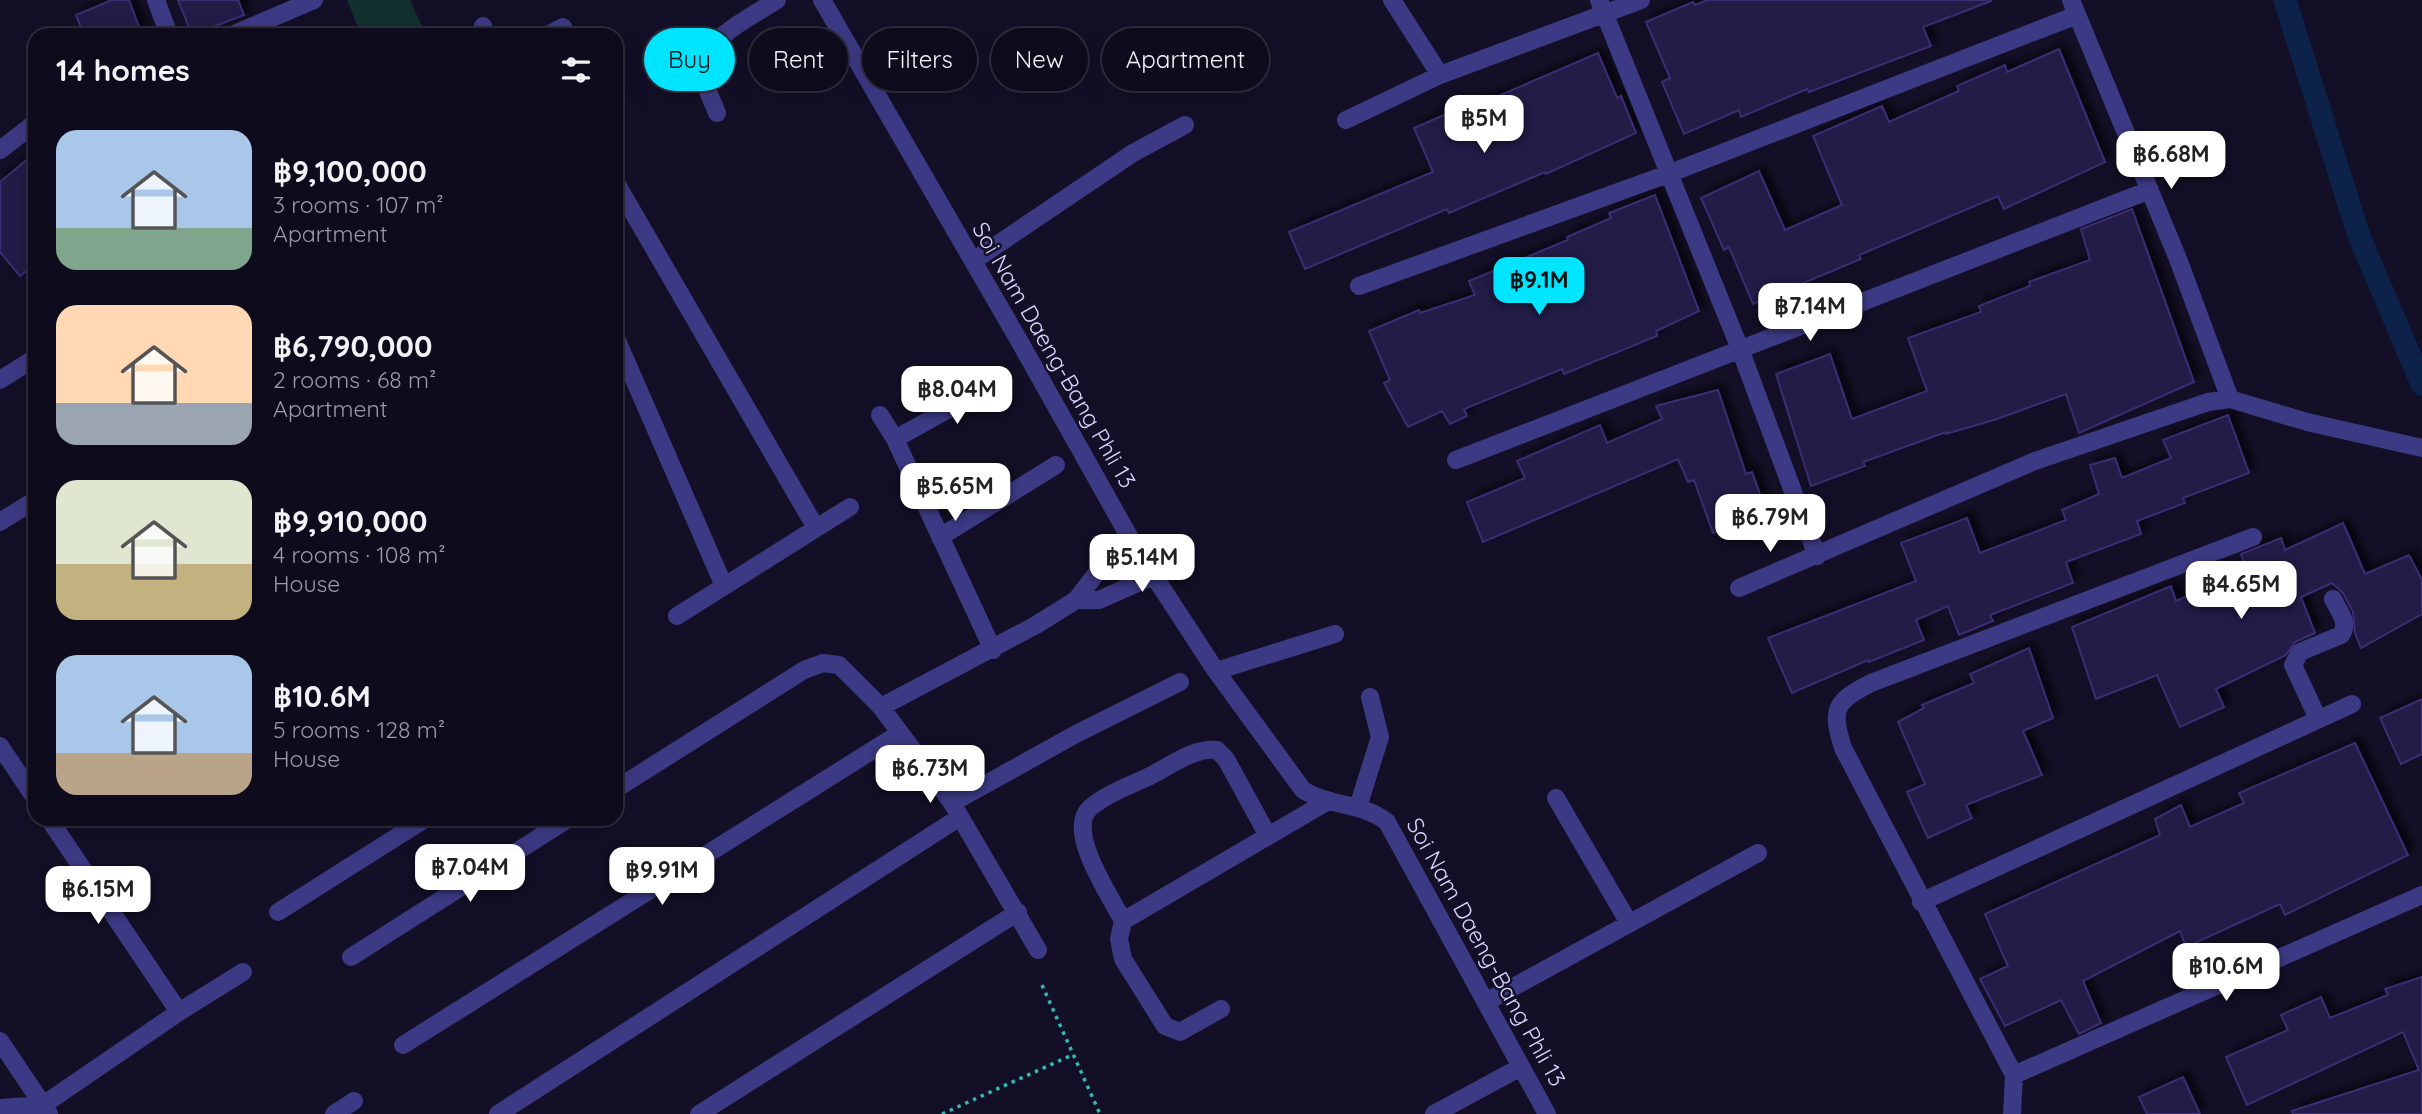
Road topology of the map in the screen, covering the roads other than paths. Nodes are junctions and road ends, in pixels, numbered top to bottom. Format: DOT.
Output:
graph roads {
  1 [pos="156,0"];
  2 [pos="314,0"];
  3 [pos="778,0"];
  4 [pos="821,0"];
  5 [pos="1392,0"];
  6 [pos="1641,0"];
  7 [pos="1602,7"];
  8 [pos="2074,7"];
  9 [pos="166,28"];
  10 [pos="248,28"];
  11 [pos="1440,75"];
  12 [pos="717,113"];
  13 [pos="1346,120"];
  14 [pos="1185,125"];
  15 [pos="28,128"];
  16 [pos="0,150"];
  17 [pos="1668,174"];
  18 [pos="2150,190"];
  19 [pos="623,195"];
  20 [pos="973,261"];
  21 [pos="1360,286"];
  22 [pos="1740,349"];
  23 [pos="623,354"];
  24 [pos="28,362"];
  25 [pos="0,380"];
  26 [pos="1001,380"];
  27 [pos="2230,398"];
  28 [pos="880,415"];
  29 [pos="895,439"];
  30 [pos="2421,448"];
  31 [pos="1456,460"];
  32 [pos="1056,465"];
  33 [pos="28,504"];
  34 [pos="850,507"];
  35 [pos="0,522"];
  36 [pos="816,528"];
  37 [pos="940,537"];
  38 [pos="2253,537"];
  39 [pos="1135,547"];
  40 [pos="1817,556"];
  41 [pos="1153,576"];
  42 [pos="724,586"];
  43 [pos="1739,588"];
  44 [pos="2333,599"];
  45 [pos="1076,600"];
  46 [pos="677,616"];
  47 [pos="1335,634"];
  48 [pos="993,650"];
  49 [pos="1216,670"];
  50 [pos="1180,682"];
  51 [pos="1370,697"];
  52 [pos="2352,704"];
  53 [pos="881,707"];
  54 [pos="2318,719"];
  55 [pos="900,733"];
  56 [pos="0,746"];
  57 [pos="623,785"];
  58 [pos="28,788"];
  59 [pos="1556,798"];
  60 [pos="1328,801"];
  61 [pos="1358,807"];
  62 [pos="956,810"];
  63 [pos="54,826"];
  64 [pos="414,826"];
  65 [pos="557,826"];
  66 [pos="1268,836"];
  67 [pos="1758,853"];
  68 [pos="2422,895"];
  69 [pos="1921,902"];
  70 [pos="278,912"];
  71 [pos="1018,912"];
  72 [pos="1123,921"];
  73 [pos="1629,923"];
  74 [pos="1038,950"];
  75 [pos="351,957"];
  76 [pos="243,972"];
  77 [pos="1486,1002"];
  78 [pos="1221,1009"];
  79 [pos="178,1012"];
  80 [pos="0,1041"];
  81 [pos="403,1045"];
  82 [pos="1521,1067"];
  83 [pos="2014,1075"];
  84 [pos="354,1101"];
  85 [pos="0,1108"];
  86 [pos="46,1110"];
  87 [pos="334,1114"];
  88 [pos="498,1114"];
  89 [pos="699,1114"];
  90 [pos="1434,1114"];
  91 [pos="1547,1114"];
  92 [pos="2011,1114"];
  1 -- 9 [label="street"];
  2 -- 10 [label="street"];
  3 -- 12 [label="street"];
  4 -- 20 [label="street, Soi Nam Daeng-Bang Phli 13"];
  5 -- 11 [label="street"];
  6 -- 7 [label="street"];
  7 -- 11 [label="street"];
  7 -- 17 [label="street"];
  8 -- 17 [label="street"];
  8 -- 18 [label="street"];
  11 -- 13 [label="street"];
  14 -- 20 [label="street"];
  15 -- 16 [label="street"];
  17 -- 21 [label="street"];
  17 -- 22 [label="street"];
  18 -- 22 [label="street"];
  18 -- 27 [label="street"];
  19 -- 36 [label="street"];
  20 -- 39 [label="street, Soi Nam Daeng-Bang Phli 13"];
  22 -- 31 [label="street"];
  22 -- 40 [label="street"];
  23 -- 42 [label="street"];
  24 -- 25 [label="street"];
  26 -- 29 [label="street"];
  27 -- 30 [label="street"];
  27 -- 40 [label="street"];
  28 -- 29 [label="street"];
  29 -- 37 [label="street"];
  32 -- 37 [label="street"];
  33 -- 35 [label="street"];
  34 -- 36 [label="street"];
  36 -- 42 [label="street"];
  37 -- 48 [label="street"];
  38 -- 69 [label="street"];
  39 -- 41 [label="street, Soi Nam Daeng-Bang Phli 13"];
  39 -- 45 [label="street"];
  40 -- 43 [label="street"];
  41 -- 45 [label="street"];
  41 -- 49 [label="street, Soi Nam Daeng-Bang Phli 13"];
  42 -- 46 [label="street"];
  44 -- 54 [label="street"];
  45 -- 48 [label="street"];
  47 -- 49 [label="street"];
  48 -- 53 [label="street"];
  49 -- 60 [label="street, Soi Nam Daeng-Bang Phli 13"];
  50 -- 62 [label="street"];
  51 -- 61 [label="street"];
  52 -- 54 [label="street"];
  53 -- 55 [label="street"];
  53 -- 57 [label="street"];
  54 -- 69 [label="street"];
  55 -- 62 [label="street"];
  55 -- 81 [label="street"];
  56 -- 58 [label="street"];
  59 -- 73 [label="street"];
  60 -- 61 [label="street, Soi Nam Daeng-Bang Phli 13"];
  60 -- 66 [label="street"];
  61 -- 77 [label="street, Soi Nam Daeng-Bang Phli 13"];
  62 -- 71 [label="street"];
  62 -- 88 [label="street"];
  63 -- 79 [label="street"];
  64 -- 70 [label="street"];
  65 -- 75 [label="street"];
  66 -- 72 [label="street"];
  66 -- 72 [label="street"];
  67 -- 73 [label="street"];
  68 -- 83 [label="street"];
  69 -- 83 [label="street"];
  71 -- 74 [label="street"];
  71 -- 89 [label="street"];
  72 -- 78 [label="street"];
  73 -- 77 [label="street"];
  76 -- 79 [label="street"];
  77 -- 82 [label="street, Soi Nam Daeng-Bang Phli 13"];
  79 -- 86 [label="street"];
  80 -- 86 [label="street"];
  82 -- 90 [label="street"];
  82 -- 91 [label="street, Soi Nam Daeng-Bang Phli 13"];
  83 -- 92 [label="street"];
  84 -- 87 [label="street"];
  85 -- 86 [label="street"];
}
